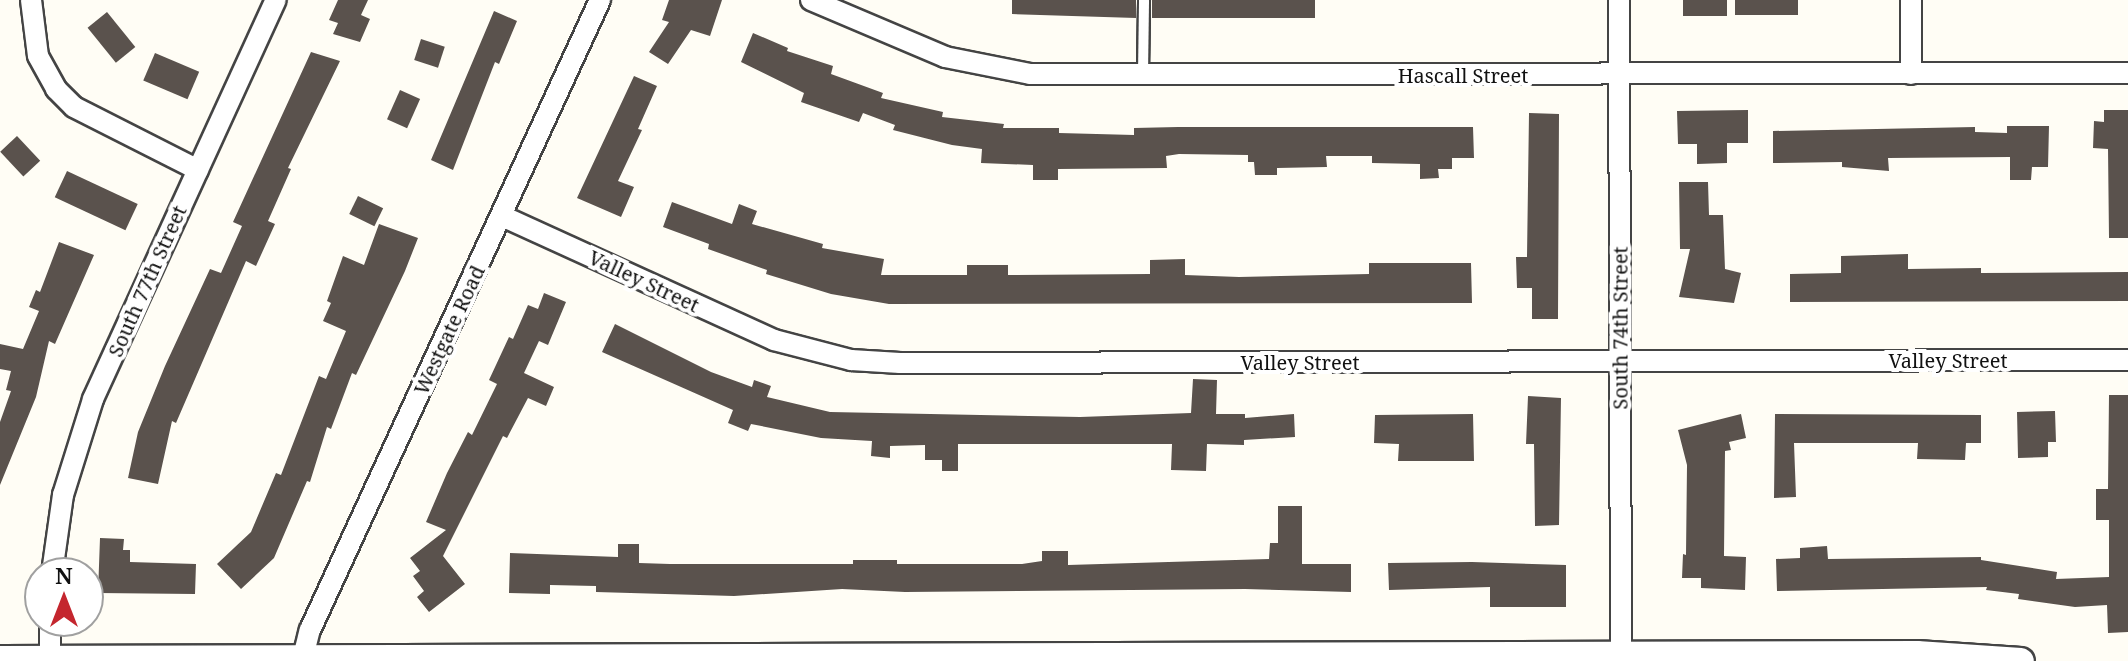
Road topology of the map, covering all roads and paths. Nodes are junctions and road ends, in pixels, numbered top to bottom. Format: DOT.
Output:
graph roads {
  1 [pos="31,0"];
  2 [pos="276,0"];
  3 [pos="600,0"];
  4 [pos="811,0"];
  5 [pos="1144,0"];
  6 [pos="1619,0"];
  7 [pos="1911,0"];
  8 [pos="2128,73"];
  9 [pos="1911,74"];
  10 [pos="1143,75"];
  11 [pos="1620,75"];
  12 [pos="198,170"];
  13 [pos="502,216"];
  14 [pos="2128,360"];
  15 [pos="1620,361"];
  16 [pos="54,557"];
  17 [pos="50,637"];
  18 [pos="1621,656"];
  19 [pos="0,659"];
  20 [pos="50,659"];
  21 [pos="302,660"];
  22 [pos="2021,661"];
  1 -- 12 [label="street"];
  2 -- 12 [label="street, South 77th Street"];
  3 -- 13 [label="street, Westgate Road"];
  4 -- 10 [label="street, Hascall Street"];
  5 -- 10 [label="lane"];
  6 -- 11 [label="street, South 74th Street"];
  7 -- 9 [label="street"];
  8 -- 9 [label="street, Hascall Street"];
  9 -- 11 [label="street, Hascall Street"];
  10 -- 11 [label="street, Hascall Street"];
  11 -- 15 [label="street, South 74th Street"];
  12 -- 16 [label="street, South 77th Street"];
  13 -- 15 [label="street, Valley Street"];
  13 -- 21 [label="street, Westgate Road"];
  14 -- 15 [label="street, Valley Street"];
  15 -- 18 [label="street, South 74th Street"];
  17 -- 20 [label="street"];
  18 -- 21 [label="street"];
  18 -- 22 [label="street"];
  19 -- 20 [label="street"];
  20 -- 21 [label="street"];
}
